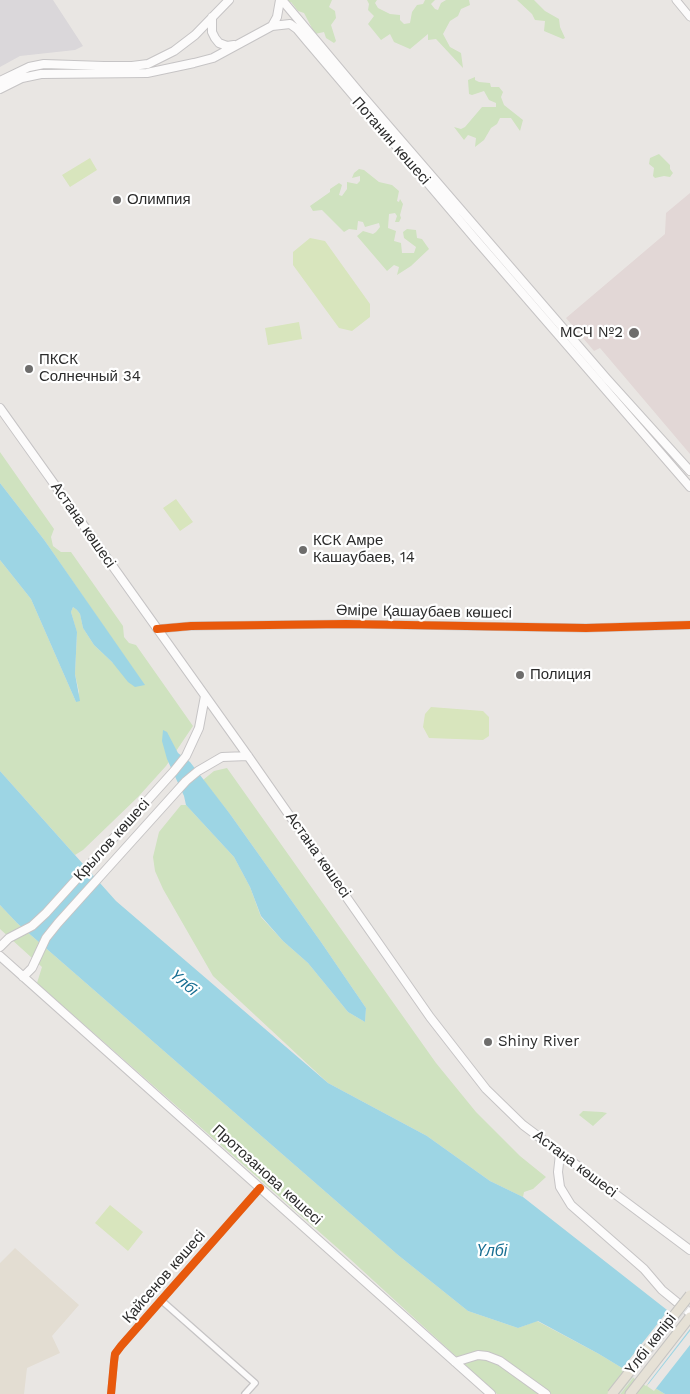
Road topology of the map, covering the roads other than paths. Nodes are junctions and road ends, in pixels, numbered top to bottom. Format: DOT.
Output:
graph roads {
  1 [pos="229,0"];
  2 [pos="281,0"];
  3 [pos="676,0"];
  4 [pos="212,17"];
  5 [pos="690,17"];
  6 [pos="272,26"];
  7 [pos="237,45"];
  8 [pos="140,69"];
  9 [pos="0,81"];
  10 [pos="0,89"];
  11 [pos="0,408"];
  12 [pos="690,472"];
  13 [pos="690,487"];
  14 [pos="690,625"];
  15 [pos="157,628"];
  16 [pos="205,696"];
  17 [pos="248,756"];
  18 [pos="0,947"];
  19 [pos="0,956"];
  20 [pos="6,962"];
  21 [pos="0,969"];
  22 [pos="23,977"];
  23 [pos="560,1154"];
  24 [pos="260,1188"];
  25 [pos="690,1250"];
  26 [pos="690,1294"];
  27 [pos="161,1300"];
  28 [pos="690,1313"];
  29 [pos="690,1317"];
  30 [pos="455,1362"];
  31 [pos="111,1394"];
  32 [pos="245,1394"];
  33 [pos="491,1394"];
  34 [pos="546,1394"];
  35 [pos="612,1394"];
  36 [pos="630,1394"];
  1 -- 4 [label="main road"];
  2 -- 6 [label="main road"];
  2 -- 12 [label="main road, Потанин көшесі"];
  3 -- 5 [label="street"];
  4 -- 7 [label="main road"];
  4 -- 8 [label="main road"];
  6 -- 7 [label="main road"];
  6 -- 13 [label="main road, Потанин көшесі"];
  7 -- 8 [label="main road"];
  8 -- 9 [label="main road"];
  8 -- 10 [label="main road"];
  11 -- 15 [label="main road, Астана көшесі"];
  14 -- 15 [label="street, Әміре Қашаубаев көшесі"];
  15 -- 16 [label="main road, Астана көшесі"];
  16 -- 17 [label="main road, Астана көшесі"];
  16 -- 18 [label="main road, Крылов көшесі"];
  17 -- 22 [label="main road, Крылов көшесі"];
  17 -- 23 [label="main road, Астана көшесі"];
  19 -- 20 [label="main road, Протозанова көшесі"];
  20 -- 21 [label="main road"];
  20 -- 22 [label="main road, Протозанова көшесі"];
  22 -- 24 [label="main road, Протозанова көшесі"];
  23 -- 25 [label="main road, Астана көшесі"];
  23 -- 28 [label="main road"];
  24 -- 27 [label="street, Қайсенов көшесі"];
  24 -- 30 [label="main road, Протозанова көшесі"];
  26 -- 35 [label="main road, Үлбі көпірі, bridge"];
  27 -- 31 [label="street, Қайсенов көшесі"];
  27 -- 32 [label="street"];
  29 -- 36 [label="main road, Үлбі көпірі"];
  30 -- 33 [label="main road, Протозанова көшесі"];
  30 -- 34 [label="main road"];
}
